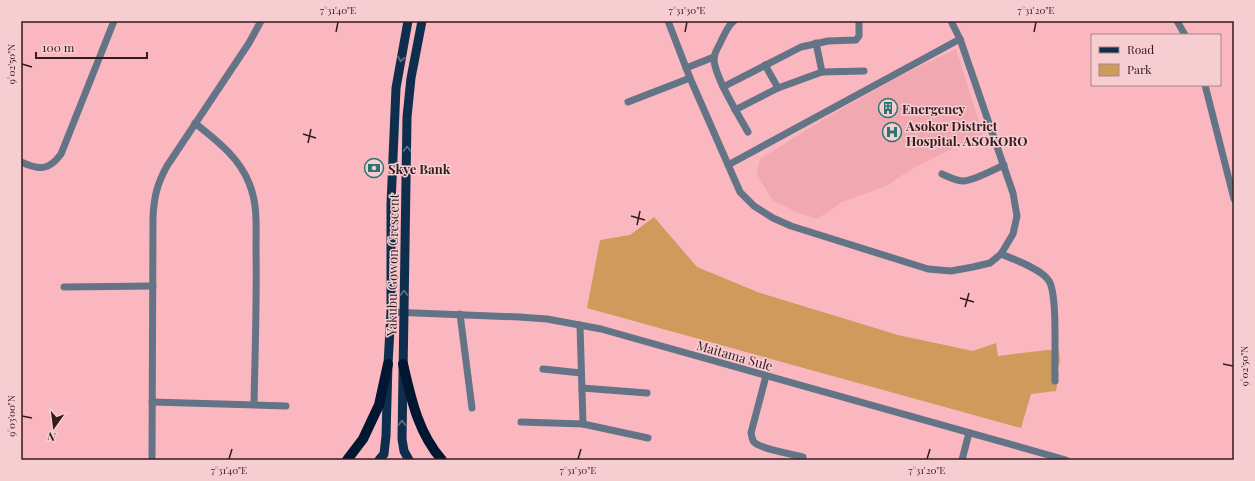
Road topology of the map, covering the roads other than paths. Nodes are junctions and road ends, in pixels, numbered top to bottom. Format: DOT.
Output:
graph roads {
  1 [pos="114,21"];
  2 [pos="260,21"];
  3 [pos="408,21"];
  4 [pos="422,21"];
  5 [pos="668,21"];
  6 [pos="734,21"];
  7 [pos="859,21"];
  8 [pos="952,21"];
  9 [pos="1177,21"];
  10 [pos="1184,34"];
  11 [pos="960,39"];
  12 [pos="816,43"];
  13 [pos="714,57"];
  14 [pos="765,65"];
  15 [pos="686,68"];
  16 [pos="864,71"];
  17 [pos="822,72"];
  18 [pos="690,78"];
  19 [pos="723,86"];
  20 [pos="1205,86"];
  21 [pos="778,88"];
  22 [pos="628,102"];
  23 [pos="735,110"];
  24 [pos="195,123"];
  25 [pos="748,132"];
  26 [pos="21,162"];
  27 [pos="1004,165"];
  28 [pos="728,166"];
  29 [pos="942,174"];
  30 [pos="1234,199"];
  31 [pos="1001,254"];
  32 [pos="153,286"];
  33 [pos="64,287"];
  34 [pos="392,312"];
  35 [pos="404,312"];
  36 [pos="460,314"];
  37 [pos="580,325"];
  38 [pos="388,364"];
  39 [pos="403,364"];
  40 [pos="542,369"];
  41 [pos="581,373"];
  42 [pos="766,376"];
  43 [pos="1055,381"];
  44 [pos="582,388"];
  45 [pos="647,393"];
  46 [pos="152,402"];
  47 [pos="254,404"];
  48 [pos="286,406"];
  49 [pos="472,408"];
  50 [pos="522,422"];
  51 [pos="582,424"];
  52 [pos="969,434"];
  53 [pos="648,438"];
  54 [pos="803,457"];
  55 [pos="152,460"];
  56 [pos="347,460"];
  57 [pos="379,460"];
  58 [pos="409,460"];
  59 [pos="442,460"];
  60 [pos="962,460"];
  61 [pos="1066,460"];
  1 -- 26 [label="street"];
  2 -- 24 [label="street"];
  3 -- 34 [label="main road, Yakubu Gowon Crescent, one-way"];
  35 -- 4 [label="main road, Yakubu Gowon Crescent, one-way"];
  5 -- 15 [label="street"];
  6 -- 13 [label="street"];
  7 -- 12 [label="street"];
  8 -- 11 [label="street"];
  9 -- 10 [label="street"];
  11 -- 27 [label="street"];
  11 -- 28 [label="street"];
  12 -- 14 [label="street"];
  12 -- 17 [label="street"];
  13 -- 15 [label="street"];
  13 -- 19 [label="street"];
  14 -- 19 [label="street"];
  14 -- 21 [label="street"];
  15 -- 18 [label="street"];
  16 -- 17 [label="street"];
  17 -- 21 [label="street"];
  18 -- 22 [label="street"];
  18 -- 28 [label="street"];
  19 -- 23 [label="street"];
  20 -- 30 [label="street"];
  21 -- 23 [label="street"];
  23 -- 25 [label="street"];
  24 -- 32 [label="street"];
  24 -- 47 [label="street"];
  27 -- 29 [label="street"];
  27 -- 31 [label="street"];
  28 -- 31 [label="street"];
  31 -- 43 [label="street"];
  32 -- 33 [label="street"];
  32 -- 46 [label="street"];
  34 -- 35 [label="street, Maitama Sule"];
  34 -- 38 [label="main road, Yakubu Gowon Crescent"];
  35 -- 36 [label="street, Maitama Sule"];
  35 -- 39 [label="main road, Yakubu Gowon Crescent"];
  36 -- 37 [label="street, Maitama Sule"];
  36 -- 49 [label="street"];
  37 -- 41 [label="street"];
  37 -- 42 [label="street, Maitama Sule"];
  38 -- 56 [label="highway"];
  38 -- 57 [label="main road, Yakubu Gowon Crescent"];
  58 -- 39 [label="main road, Yakubu Gowon Crescent, one-way"];
  39 -- 59 [label="highway"];
  40 -- 41 [label="street"];
  41 -- 44 [label="street"];
  42 -- 52 [label="street, Maitama Sule"];
  42 -- 54 [label="street"];
  44 -- 45 [label="street"];
  44 -- 51 [label="street"];
  46 -- 47 [label="street"];
  46 -- 55 [label="street"];
  47 -- 48 [label="street"];
  50 -- 51 [label="street"];
  51 -- 53 [label="street"];
  52 -- 60 [label="street"];
  52 -- 61 [label="street, Maitama Sule"];
}
